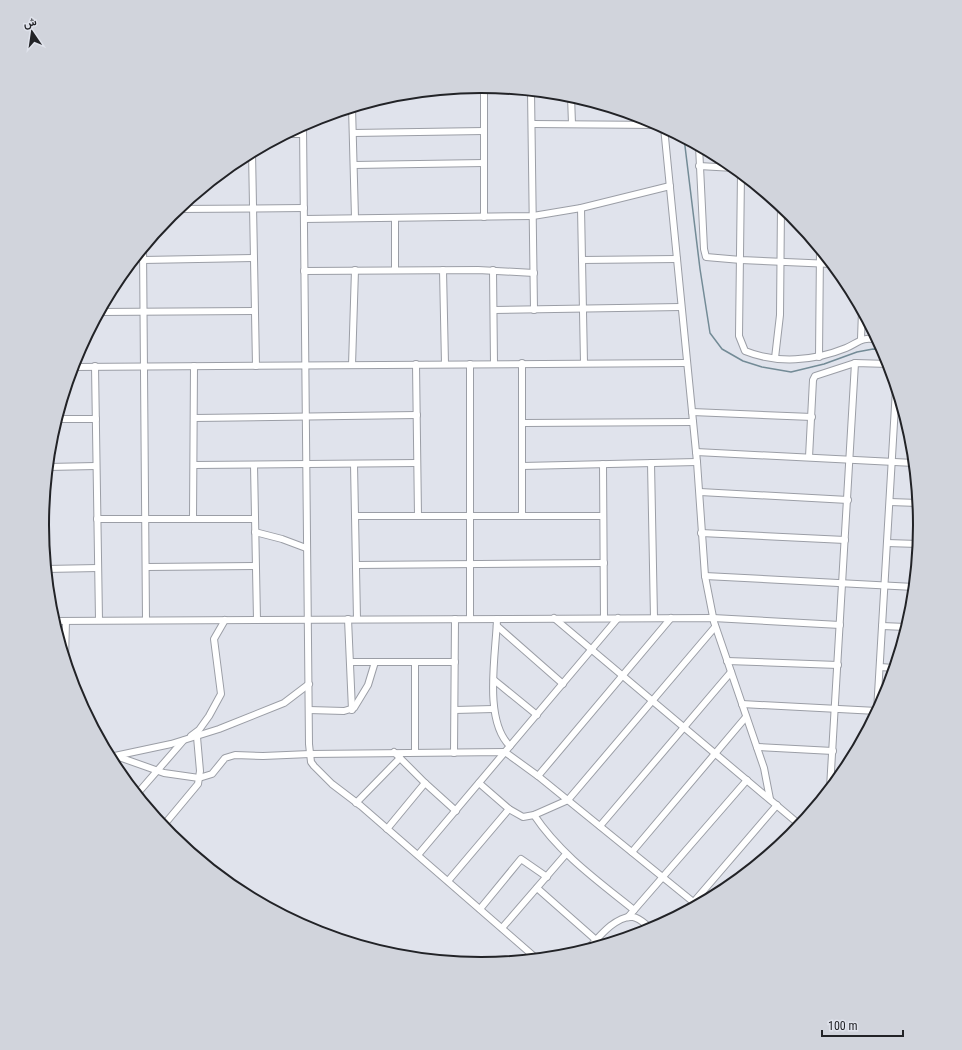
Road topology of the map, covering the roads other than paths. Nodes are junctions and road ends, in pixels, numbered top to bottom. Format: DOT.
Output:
graph roads {
  1 [pos="484,93"];
  2 [pos="531,96"];
  3 [pos="571,103"];
  4 [pos="352,113"];
  5 [pos="532,124"];
  6 [pos="572,124"];
  7 [pos="643,125"];
  8 [pos="484,131"];
  9 [pos="353,133"];
  10 [pos="299,134"];
  11 [pos="303,134"];
  12 [pos="665,135"];
  13 [pos="699,152"];
  14 [pos="252,159"];
  15 [pos="484,163"];
  16 [pos="354,165"];
  17 [pos="699,166"];
  18 [pos="723,167"];
  19 [pos="741,180"];
  20 [pos="670,186"];
  21 [pos="304,208"];
  22 [pos="581,208"];
  23 [pos="187,209"];
  24 [pos="252,209"];
  25 [pos="781,215"];
  26 [pos="534,216"];
  27 [pos="484,217"];
  28 [pos="354,218"];
  29 [pos="395,218"];
  30 [pos="304,219"];
  31 [pos="143,256"];
  32 [pos="820,257"];
  33 [pos="253,258"];
  34 [pos="677,259"];
  35 [pos="143,260"];
  36 [pos="582,260"];
  37 [pos="741,260"];
  38 [pos="781,263"];
  39 [pos="820,264"];
  40 [pos="825,264"];
  41 [pos="356,270"];
  42 [pos="395,270"];
  43 [pos="443,270"];
  44 [pos="493,270"];
  45 [pos="304,271"];
  46 [pos="534,273"];
  47 [pos="681,307"];
  48 [pos="582,309"];
  49 [pos="494,310"];
  50 [pos="534,310"];
  51 [pos="254,311"];
  52 [pos="105,312"];
  53 [pos="143,312"];
  54 [pos="862,322"];
  55 [pos="861,339"];
  56 [pos="871,340"];
  57 [pos="819,357"];
  58 [pos="775,358"];
  59 [pos="856,362"];
  60 [pos="522,363"];
  61 [pos="584,363"];
  62 [pos="686,363"];
  63 [pos="881,363"];
  64 [pos="416,364"];
  65 [pos="445,364"];
  66 [pos="470,364"];
  67 [pos="494,364"];
  68 [pos="305,365"];
  69 [pos="352,365"];
  70 [pos="95,366"];
  71 [pos="194,366"];
  72 [pos="256,366"];
  73 [pos="79,367"];
  74 [pos="144,367"];
  75 [pos="895,404"];
  76 [pos="692,412"];
  77 [pos="416,415"];
  78 [pos="306,417"];
  79 [pos="812,417"];
  80 [pos="194,418"];
  81 [pos="62,419"];
  82 [pos="96,419"];
  83 [pos="693,422"];
  84 [pos="522,423"];
  85 [pos="696,452"];
  86 [pos="809,457"];
  87 [pos="850,459"];
  88 [pos="892,461"];
  89 [pos="697,462"];
  90 [pos="908,462"];
  91 [pos="417,463"];
  92 [pos="651,463"];
  93 [pos="306,464"];
  94 [pos="354,464"];
  95 [pos="603,464"];
  96 [pos="194,465"];
  97 [pos="254,465"];
  98 [pos="96,466"];
  99 [pos="522,466"];
  100 [pos="53,467"];
  101 [pos="700,492"];
  102 [pos="848,500"];
  103 [pos="890,502"];
  104 [pos="912,503"];
  105 [pos="355,516"];
  106 [pos="418,516"];
  107 [pos="470,516"];
  108 [pos="522,516"];
  109 [pos="603,516"];
  110 [pos="97,519"];
  111 [pos="144,519"];
  112 [pos="193,519"];
  113 [pos="254,519"];
  114 [pos="255,532"];
  115 [pos="702,533"];
  116 [pos="845,540"];
  117 [pos="887,542"];
  118 [pos="912,544"];
  119 [pos="306,548"];
  120 [pos="604,563"];
  121 [pos="470,564"];
  122 [pos="356,565"];
  123 [pos="255,566"];
  124 [pos="146,567"];
  125 [pos="98,568"];
  126 [pos="52,569"];
  127 [pos="705,576"];
  128 [pos="843,583"];
  129 [pos="885,585"];
  130 [pos="908,586"];
  131 [pos="455,618"];
  132 [pos="554,618"];
  133 [pos="604,618"];
  134 [pos="618,618"];
  135 [pos="654,618"];
  136 [pos="671,618"];
  137 [pos="713,618"];
  138 [pos="348,619"];
  139 [pos="357,619"];
  140 [pos="470,619"];
  141 [pos="497,619"];
  142 [pos="99,620"];
  143 [pos="146,620"];
  144 [pos="225,620"];
  145 [pos="257,620"];
  146 [pos="307,620"];
  147 [pos="60,621"];
  148 [pos="66,621"];
  149 [pos="840,625"];
  150 [pos="496,626"];
  151 [pos="882,626"];
  152 [pos="715,627"];
  153 [pos="901,627"];
  154 [pos="66,644"];
  155 [pos="592,650"];
  156 [pos="727,661"];
  157 [pos="351,662"];
  158 [pos="375,662"];
  159 [pos="415,662"];
  160 [pos="455,662"];
  161 [pos="838,665"];
  162 [pos="880,667"];
  163 [pos="889,668"];
  164 [pos="731,672"];
  165 [pos="623,676"];
  166 [pos="494,680"];
  167 [pos="309,684"];
  168 [pos="563,684"];
  169 [pos="878,694"];
  170 [pos="653,701"];
  171 [pos="742,704"];
  172 [pos="835,708"];
  173 [pos="493,709"];
  174 [pos="309,710"];
  175 [pos="352,710"];
  176 [pos="454,710"];
  177 [pos="871,711"];
  178 [pos="537,715"];
  179 [pos="746,717"];
  180 [pos="684,727"];
  181 [pos="197,737"];
  182 [pos="184,741"];
  183 [pos="510,746"];
  184 [pos="757,747"];
  185 [pos="833,751"];
  186 [pos="394,752"];
  187 [pos="415,752"];
  188 [pos="505,752"];
  189 [pos="454,753"];
  190 [pos="715,753"];
  191 [pos="310,754"];
  192 [pos="116,756"];
  193 [pos="400,758"];
  194 [pos="118,759"];
  195 [pos="157,770"];
  196 [pos="538,776"];
  197 [pos="199,778"];
  198 [pos="831,778"];
  199 [pos="747,780"];
  200 [pos="479,783"];
  201 [pos="425,784"];
  202 [pos="140,790"];
  203 [pos="568,800"];
  204 [pos="770,800"];
  205 [pos="356,803"];
  206 [pos="777,805"];
  207 [pos="510,809"];
  208 [pos="456,811"];
  209 [pos="534,815"];
  210 [pos="167,821"];
  211 [pos="795,821"];
  212 [pos="600,826"];
  213 [pos="387,829"];
  214 [pos="632,852"];
  215 [pos="566,854"];
  216 [pos="418,855"];
  217 [pos="547,877"];
  218 [pos="662,877"];
  219 [pos="448,881"];
  220 [pos="537,888"];
  221 [pos="701,896"];
  222 [pos="692,902"];
  223 [pos="480,909"];
  224 [pos="634,910"];
  225 [pos="628,918"];
  226 [pos="645,924"];
  227 [pos="502,928"];
  228 [pos="596,940"];
  229 [pos="531,954"];
  1 -- 8 [label="street"];
  2 -- 5 [label="street"];
  3 -- 6 [label="street"];
  4 -- 9 [label="street"];
  5 -- 6 [label="street"];
  5 -- 26 [label="street"];
  6 -- 7 [label="street"];
  8 -- 9 [label="street"];
  8 -- 15 [label="street"];
  9 -- 16 [label="street"];
  10 -- 11 [label="street"];
  11 -- 21 [label="street"];
  12 -- 20 [label="street"];
  13 -- 17 [label="street"];
  14 -- 24 [label="street"];
  15 -- 16 [label="street"];
  15 -- 27 [label="street"];
  16 -- 28 [label="street"];
  17 -- 18 [label="street"];
  17 -- 37 [label="street"];
  19 -- 37 [label="street"];
  20 -- 22 [label="street"];
  20 -- 34 [label="street"];
  21 -- 24 [label="street"];
  21 -- 30 [label="street"];
  22 -- 26 [label="street"];
  22 -- 36 [label="street"];
  23 -- 24 [label="street"];
  24 -- 33 [label="street"];
  25 -- 38 [label="street"];
  26 -- 27 [label="street"];
  26 -- 46 [label="street"];
  27 -- 29 [label="street"];
  28 -- 29 [label="street"];
  28 -- 30 [label="street"];
  29 -- 42 [label="street"];
  30 -- 45 [label="street"];
  31 -- 35 [label="street"];
  32 -- 39 [label="street"];
  33 -- 35 [label="street"];
  33 -- 51 [label="street"];
  34 -- 36 [label="street"];
  34 -- 47 [label="street"];
  35 -- 53 [label="street"];
  36 -- 48 [label="street"];
  37 -- 38 [label="street"];
  37 -- 58 [label="street"];
  38 -- 39 [label="street"];
  38 -- 58 [label="street"];
  39 -- 40 [label="street"];
  39 -- 57 [label="street"];
  41 -- 42 [label="street"];
  41 -- 45 [label="street"];
  41 -- 69 [label="street"];
  42 -- 43 [label="street"];
  43 -- 44 [label="street"];
  43 -- 65 [label="street"];
  44 -- 46 [label="street"];
  44 -- 49 [label="street"];
  45 -- 68 [label="street"];
  46 -- 50 [label="street"];
  47 -- 48 [label="street"];
  47 -- 62 [label="street"];
  48 -- 50 [label="street"];
  48 -- 61 [label="street"];
  49 -- 50 [label="street"];
  49 -- 67 [label="street"];
  51 -- 53 [label="street"];
  51 -- 72 [label="street"];
  52 -- 53 [label="street"];
  53 -- 74 [label="street"];
  54 -- 55 [label="street"];
  55 -- 56 [label="street"];
  55 -- 57 [label="street"];
  57 -- 58 [label="street"];
  59 -- 63 [label="street"];
  59 -- 79 [label="street"];
  59 -- 87 [label="street"];
  60 -- 61 [label="street"];
  60 -- 67 [label="street"];
  60 -- 84 [label="street"];
  61 -- 62 [label="street"];
  62 -- 76 [label="street"];
  64 -- 65 [label="street"];
  64 -- 69 [label="street"];
  64 -- 77 [label="street"];
  65 -- 66 [label="street"];
  66 -- 67 [label="street"];
  66 -- 107 [label="street"];
  68 -- 69 [label="street"];
  68 -- 72 [label="street"];
  68 -- 78 [label="street"];
  70 -- 73 [label="street"];
  70 -- 74 [label="street"];
  70 -- 82 [label="street"];
  71 -- 72 [label="street"];
  71 -- 74 [label="street"];
  71 -- 80 [label="street"];
  74 -- 111 [label="street"];
  75 -- 88 [label="street"];
  76 -- 79 [label="street"];
  76 -- 83 [label="street"];
  77 -- 78 [label="street"];
  77 -- 91 [label="street"];
  78 -- 80 [label="street"];
  78 -- 93 [label="street"];
  79 -- 86 [label="street"];
  80 -- 96 [label="street"];
  81 -- 82 [label="street"];
  82 -- 98 [label="street"];
  83 -- 84 [label="street"];
  83 -- 85 [label="street"];
  84 -- 99 [label="street"];
  85 -- 86 [label="street"];
  85 -- 89 [label="street"];
  86 -- 87 [label="street"];
  87 -- 88 [label="street"];
  87 -- 102 [label="street"];
  88 -- 90 [label="street"];
  88 -- 103 [label="street"];
  89 -- 92 [label="street"];
  89 -- 101 [label="street"];
  91 -- 94 [label="street"];
  91 -- 106 [label="street"];
  92 -- 95 [label="street"];
  92 -- 135 [label="street"];
  93 -- 94 [label="street"];
  93 -- 97 [label="street"];
  93 -- 119 [label="street"];
  94 -- 105 [label="street"];
  95 -- 99 [label="street"];
  95 -- 109 [label="street"];
  96 -- 97 [label="street"];
  96 -- 112 [label="street"];
  97 -- 113 [label="street"];
  98 -- 100 [label="street"];
  98 -- 110 [label="street"];
  99 -- 108 [label="street"];
  101 -- 102 [label="street"];
  101 -- 115 [label="street"];
  102 -- 116 [label="street"];
  103 -- 104 [label="street"];
  103 -- 117 [label="street"];
  105 -- 106 [label="street"];
  105 -- 122 [label="street"];
  106 -- 107 [label="street"];
  107 -- 108 [label="street"];
  107 -- 121 [label="street"];
  108 -- 109 [label="street"];
  109 -- 120 [label="street"];
  110 -- 111 [label="street"];
  110 -- 125 [label="street"];
  111 -- 112 [label="street"];
  111 -- 124 [label="street"];
  112 -- 113 [label="street"];
  113 -- 114 [label="street"];
  114 -- 119 [label="street"];
  114 -- 123 [label="street"];
  115 -- 116 [label="street"];
  115 -- 127 [label="street"];
  116 -- 128 [label="street"];
  117 -- 118 [label="street"];
  117 -- 129 [label="street"];
  119 -- 146 [label="street"];
  120 -- 121 [label="street"];
  120 -- 133 [label="street"];
  121 -- 122 [label="street"];
  121 -- 140 [label="street"];
  122 -- 139 [label="street"];
  123 -- 124 [label="street"];
  123 -- 145 [label="street"];
  124 -- 143 [label="street"];
  125 -- 126 [label="street"];
  125 -- 142 [label="street"];
  127 -- 128 [label="street"];
  127 -- 137 [label="street"];
  128 -- 129 [label="street"];
  128 -- 149 [label="street"];
  129 -- 130 [label="street"];
  129 -- 151 [label="street"];
  131 -- 139 [label="street"];
  131 -- 140 [label="street"];
  131 -- 160 [label="street"];
  132 -- 133 [label="street"];
  132 -- 141 [label="street"];
  132 -- 155 [label="street"];
  133 -- 134 [label="street"];
  134 -- 135 [label="street"];
  134 -- 155 [label="street"];
  135 -- 136 [label="street"];
  136 -- 137 [label="street"];
  136 -- 165 [label="street"];
  137 -- 149 [label="street"];
  137 -- 152 [label="street"];
  138 -- 139 [label="street"];
  138 -- 146 [label="street"];
  138 -- 157 [label="street"];
  140 -- 141 [label="street"];
  141 -- 150 [label="street"];
  142 -- 143 [label="street"];
  142 -- 148 [label="street"];
  143 -- 144 [label="street"];
  144 -- 145 [label="street"];
  144 -- 182 [label="street"];
  145 -- 146 [label="street"];
  146 -- 167 [label="street"];
  147 -- 148 [label="street"];
  148 -- 154 [label="street"];
  149 -- 161 [label="street"];
  150 -- 166 [label="street"];
  150 -- 168 [label="street"];
  151 -- 153 [label="street"];
  151 -- 162 [label="street"];
  152 -- 156 [label="street"];
  152 -- 170 [label="street"];
  155 -- 165 [label="street"];
  155 -- 168 [label="street"];
  156 -- 161 [label="street"];
  156 -- 164 [label="street"];
  157 -- 158 [label="street"];
  157 -- 175 [label="street"];
  158 -- 159 [label="street"];
  158 -- 175 [label="street"];
  159 -- 160 [label="street"];
  159 -- 187 [label="street"];
  160 -- 176 [label="street"];
  161 -- 172 [label="street"];
  162 -- 163 [label="street"];
  162 -- 169 [label="street"];
  164 -- 171 [label="street"];
  164 -- 180 [label="street"];
  165 -- 170 [label="street"];
  165 -- 196 [label="street"];
  166 -- 173 [label="street"];
  166 -- 178 [label="street"];
  167 -- 174 [label="street"];
  167 -- 181 [label="street"];
  168 -- 178 [label="street"];
  170 -- 180 [label="street"];
  170 -- 203 [label="street"];
  171 -- 172 [label="street"];
  171 -- 179 [label="street"];
  172 -- 177 [label="street"];
  172 -- 185 [label="street"];
  173 -- 176 [label="street"];
  173 -- 183 [label="street"];
  174 -- 175 [label="street"];
  174 -- 191 [label="street"];
  176 -- 189 [label="street"];
  178 -- 183 [label="street"];
  179 -- 184 [label="street"];
  179 -- 190 [label="street"];
  180 -- 190 [label="street"];
  180 -- 212 [label="street"];
  181 -- 182 [label="street"];
  181 -- 197 [label="street"];
  182 -- 192 [label="street"];
  182 -- 195 [label="street"];
  183 -- 188 [label="street"];
  184 -- 185 [label="street"];
  184 -- 204 [label="street"];
  185 -- 198 [label="street"];
  186 -- 187 [label="street"];
  186 -- 191 [label="street"];
  186 -- 193 [label="street"];
  187 -- 189 [label="street"];
  188 -- 189 [label="street"];
  188 -- 196 [label="street"];
  188 -- 200 [label="street"];
  190 -- 199 [label="street"];
  190 -- 214 [label="street"];
  191 -- 197 [label="street"];
  191 -- 205 [label="street"];
  193 -- 201 [label="street"];
  193 -- 205 [label="street"];
  194 -- 195 [label="street"];
  195 -- 197 [label="street"];
  195 -- 202 [label="street"];
  196 -- 203 [label="street"];
  197 -- 210 [label="street"];
  199 -- 204 [label="street"];
  199 -- 218 [label="street"];
  200 -- 207 [label="street"];
  200 -- 208 [label="street"];
  201 -- 208 [label="street"];
  201 -- 213 [label="street"];
  203 -- 209 [label="street"];
  203 -- 212 [label="street"];
  204 -- 206 [label="street"];
  205 -- 213 [label="street"];
  206 -- 211 [label="street"];
  206 -- 221 [label="street"];
  207 -- 209 [label="street"];
  207 -- 219 [label="street"];
  208 -- 216 [label="street"];
  209 -- 215 [label="street"];
  212 -- 214 [label="street"];
  213 -- 216 [label="street"];
  214 -- 218 [label="street"];
  215 -- 217 [label="street"];
  215 -- 224 [label="street"];
  216 -- 219 [label="street"];
  217 -- 220 [label="street"];
  217 -- 223 [label="street"];
  218 -- 222 [label="street"];
  218 -- 224 [label="street"];
  219 -- 223 [label="street"];
  220 -- 227 [label="street"];
  220 -- 228 [label="street"];
  223 -- 227 [label="street"];
  224 -- 225 [label="street"];
  225 -- 226 [label="street"];
  225 -- 228 [label="street"];
  227 -- 229 [label="street"];
}
